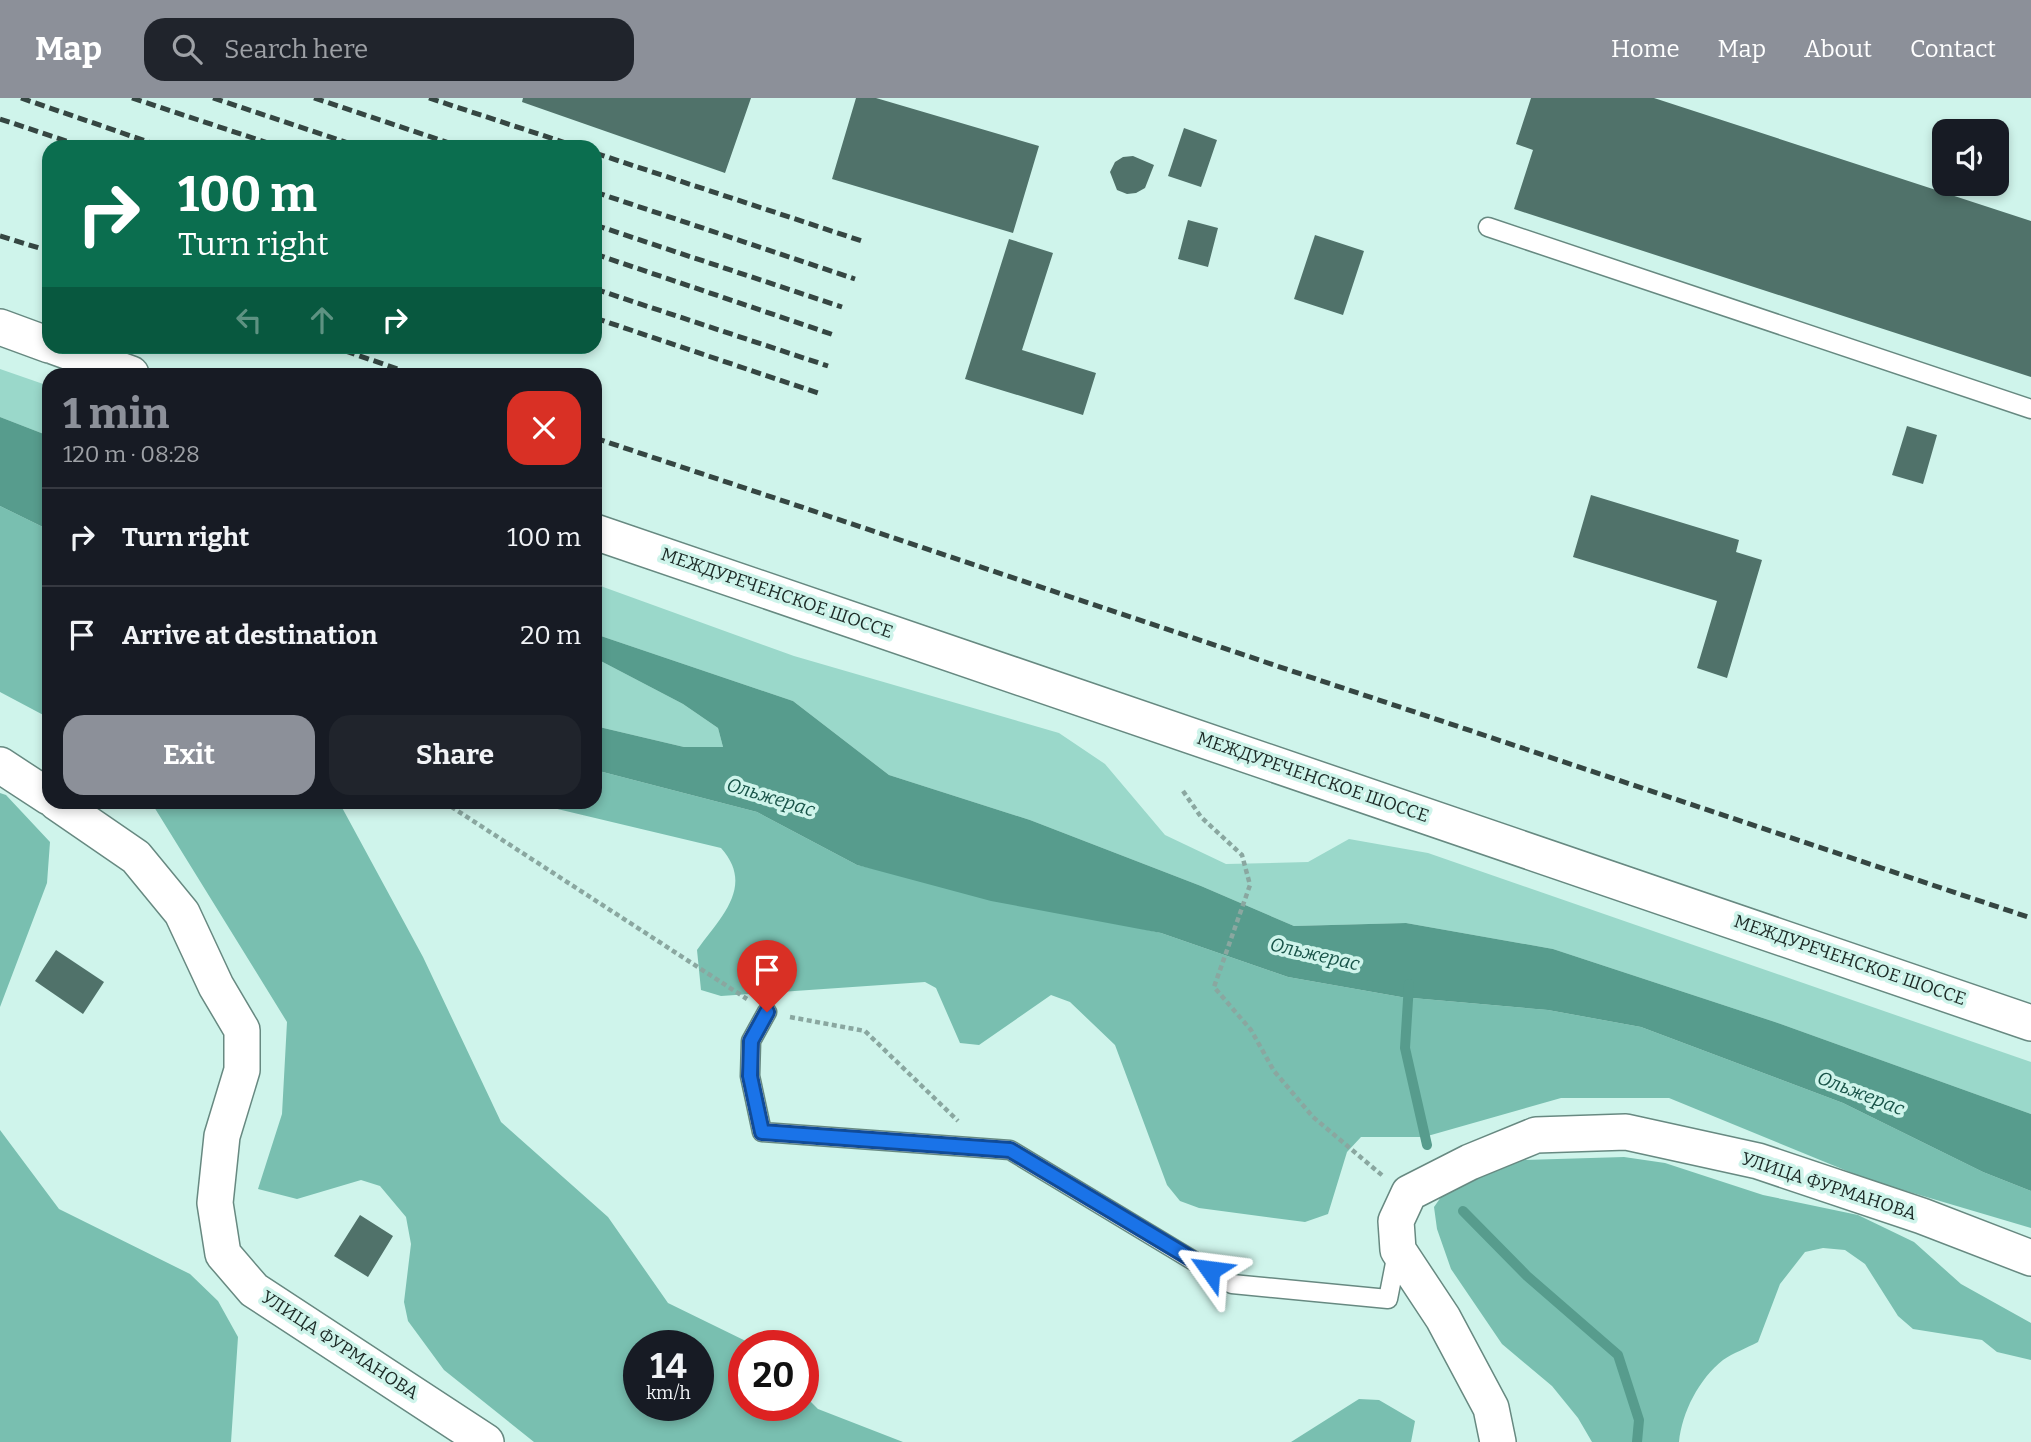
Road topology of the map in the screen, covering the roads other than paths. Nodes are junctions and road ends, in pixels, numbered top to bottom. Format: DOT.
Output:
graph roads {
  1 [pos="1488,227"];
  2 [pos="0,327"];
  3 [pos="42,343"];
  4 [pos="74,354"];
  5 [pos="114,368"];
  6 [pos="2031,409"];
  7 [pos="602,534"];
  8 [pos="0,765"];
  9 [pos="42,792"];
  10 [pos="65,809"];
  11 [pos="767,1012"];
  12 [pos="2031,1023"];
  13 [pos="1398,1250"];
  14 [pos="2031,1258"];
  15 [pos="486,1442"];
  16 [pos="1498,1442"];
  1 -- 6 [label="lane"];
  2 -- 3 [label="street"];
  4 -- 5 [label="street"];
  7 -- 12 [label="street, МЕЖДУРЕЧЕНСКОЕ ШОССЕ"];
  8 -- 9 [label="street"];
  10 -- 15 [label="street, УЛИЦА ФУРМАНОВА"];
  11 -- 13 [label="lane"];
  13 -- 14 [label="street, УЛИЦА ФУРМАНОВА"];
  13 -- 16 [label="street"];
}
